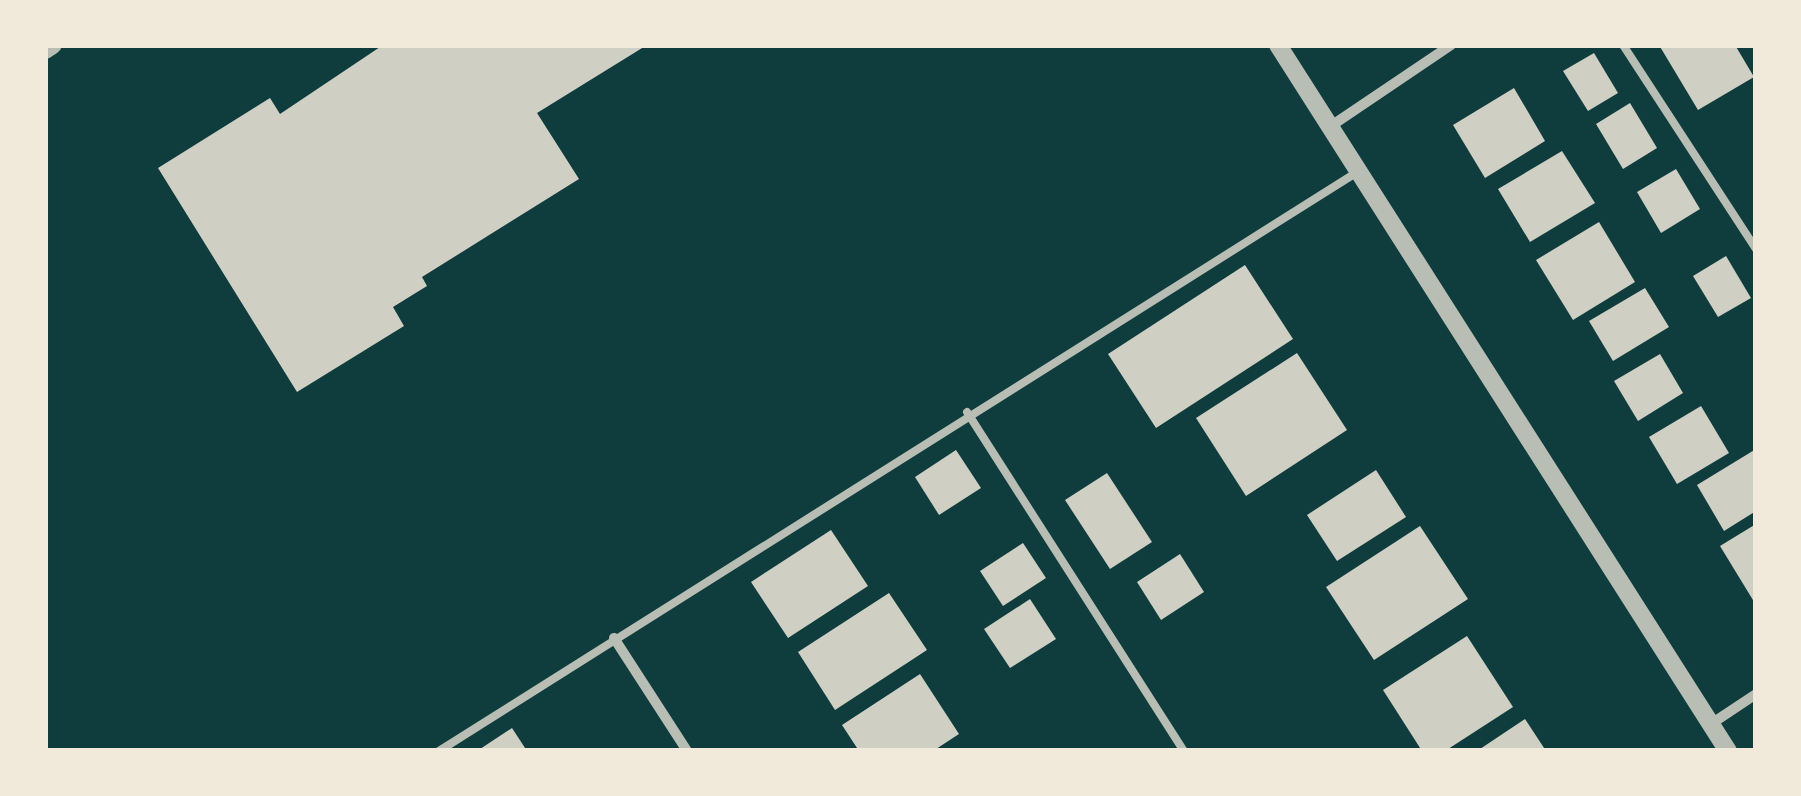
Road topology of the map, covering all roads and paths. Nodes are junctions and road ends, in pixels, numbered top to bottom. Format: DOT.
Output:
graph roads {
  1 [pos="53,45"];
  2 [pos="1278,45"];
  3 [pos="1451,45"];
  4 [pos="1623,45"];
  5 [pos="45,50"];
  6 [pos="1331,126"];
  7 [pos="1360,171"];
  8 [pos="1756,248"];
  9 [pos="966,412"];
  10 [pos="614,638"];
  11 [pos="1756,694"];
  12 [pos="1711,724"];
  13 [pos="439,751"];
  14 [pos="687,751"];
  15 [pos="1184,751"];
  16 [pos="1728,751"];
  1 -- 5 [label="street"];
  2 -- 6 [label="street"];
  3 -- 6 [label="street"];
  4 -- 8 [label="lane"];
  6 -- 7 [label="street"];
  7 -- 9 [label="lane"];
  7 -- 12 [label="street"];
  9 -- 10 [label="lane"];
  9 -- 15 [label="lane"];
  10 -- 13 [label="lane"];
  10 -- 14 [label="street"];
  11 -- 12 [label="street"];
  12 -- 16 [label="street"];
}
